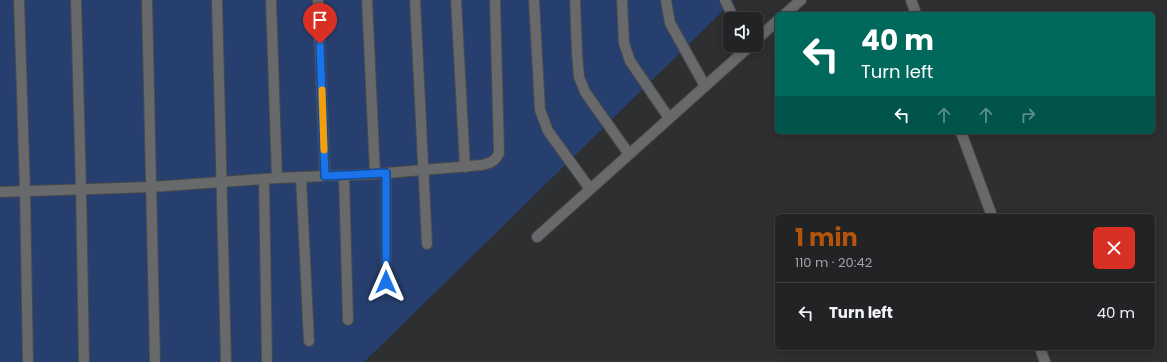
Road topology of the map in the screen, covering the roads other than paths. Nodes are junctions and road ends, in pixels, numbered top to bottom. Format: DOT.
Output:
graph roads {
  1 [pos="20,0"];
  2 [pos="76,0"];
  3 [pos="147,0"];
  4 [pos="217,0"];
  5 [pos="270,0"];
  6 [pos="318,0"];
  7 [pos="367,0"];
  8 [pos="415,0"];
  9 [pos="456,0"];
  10 [pos="495,0"];
  11 [pos="534,0"];
  12 [pos="575,0"];
  13 [pos="622,0"];
  14 [pos="666,0"];
  15 [pos="725,0"];
  16 [pos="800,0"];
  17 [pos="911,0"];
  18 [pos="731,12"];
  19 [pos="787,12"];
  20 [pos="915,12"];
  21 [pos="775,23"];
  22 [pos="763,34"];
  23 [pos="741,52"];
  24 [pos="704,86"];
  25 [pos="669,118"];
  26 [pos="962,134"];
  27 [pos="629,154"];
  28 [pos="465,167"];
  29 [pos="423,170"];
  30 [pos="381,174"];
  31 [pos="325,176"];
  32 [pos="344,176"];
  33 [pos="301,177"];
  34 [pos="277,178"];
  35 [pos="264,179"];
  36 [pos="222,182"];
  37 [pos="151,187"];
  38 [pos="81,188"];
  39 [pos="590,189"];
  40 [pos="25,191"];
  41 [pos="0,192"];
  42 [pos="991,214"];
  43 [pos="537,237"];
  44 [pos="427,244"];
  45 [pos="386,282"];
  46 [pos="348,320"];
  47 [pos="309,341"];
  48 [pos="1041,350"];
  49 [pos="28,362"];
  50 [pos="84,362"];
  51 [pos="155,362"];
  52 [pos="226,362"];
  53 [pos="267,362"];
  54 [pos="1045,362"];
  1 -- 40 [label="street"];
  2 -- 38 [label="street"];
  3 -- 37 [label="street"];
  4 -- 36 [label="street"];
  5 -- 34 [label="street"];
  6 -- 31 [label="street"];
  7 -- 30 [label="street"];
  8 -- 29 [label="street"];
  9 -- 28 [label="street"];
  10 -- 28 [label="street"];
  11 -- 39 [label="street"];
  12 -- 27 [label="street"];
  13 -- 25 [label="street"];
  14 -- 24 [label="street"];
  15 -- 18 [label="street"];
  16 -- 19 [label="street"];
  17 -- 20 [label="street"];
  21 -- 22 [label="street"];
  23 -- 24 [label="street"];
  24 -- 25 [label="street"];
  25 -- 27 [label="street"];
  26 -- 42 [label="street"];
  27 -- 39 [label="street"];
  28 -- 29 [label="street"];
  29 -- 30 [label="street"];
  29 -- 44 [label="street"];
  30 -- 32 [label="street"];
  30 -- 45 [label="street"];
  31 -- 32 [label="street"];
  31 -- 33 [label="street"];
  32 -- 46 [label="street"];
  33 -- 34 [label="street"];
  33 -- 47 [label="street"];
  34 -- 35 [label="street"];
  35 -- 36 [label="street"];
  35 -- 53 [label="street"];
  36 -- 37 [label="street"];
  36 -- 52 [label="street"];
  37 -- 38 [label="street"];
  37 -- 51 [label="street"];
  38 -- 40 [label="street"];
  38 -- 50 [label="street"];
  39 -- 43 [label="street"];
  40 -- 41 [label="street"];
  40 -- 49 [label="street"];
  48 -- 54 [label="street"];
}
